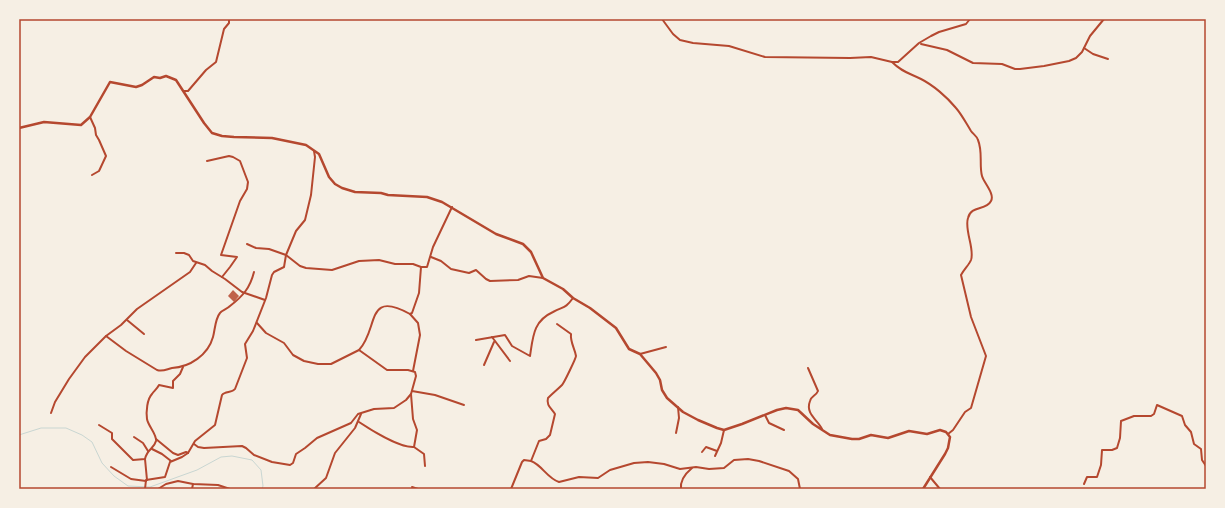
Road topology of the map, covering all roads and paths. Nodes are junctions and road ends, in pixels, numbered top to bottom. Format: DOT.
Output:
graph roads {
  1 [pos="229,19"];
  2 [pos="662,19"];
  3 [pos="970,19"];
  4 [pos="1104,19"];
  5 [pos="919,43"];
  6 [pos="1084,48"];
  7 [pos="1108,59"];
  8 [pos="892,62"];
  9 [pos="183,91"];
  10 [pos="90,117"];
  11 [pos="19,128"];
  12 [pos="314,150"];
  13 [pos="207,161"];
  14 [pos="92,175"];
  15 [pos="452,207"];
  16 [pos="247,244"];
  17 [pos="176,253"];
  18 [pos="286,255"];
  19 [pos="431,256"];
  20 [pos="196,263"];
  21 [pos="421,268"];
  22 [pos="254,272"];
  23 [pos="222,276"];
  24 [pos="543,278"];
  25 [pos="244,293"];
  26 [pos="573,298"];
  27 [pos="265,300"];
  28 [pos="410,314"];
  29 [pos="127,320"];
  30 [pos="257,323"];
  31 [pos="557,324"];
  32 [pos="144,334"];
  33 [pos="106,336"];
  34 [pos="492,337"];
  35 [pos="476,340"];
  36 [pos="494,342"];
  37 [pos="666,347"];
  38 [pos="359,350"];
  39 [pos="640,354"];
  40 [pos="510,361"];
  41 [pos="484,365"];
  42 [pos="183,367"];
  43 [pos="808,368"];
  44 [pos="413,371"];
  45 [pos="412,391"];
  46 [pos="411,394"];
  47 [pos="464,405"];
  48 [pos="678,406"];
  49 [pos="51,413"];
  50 [pos="361,413"];
  51 [pos="765,415"];
  52 [pos="359,422"];
  53 [pos="99,425"];
  54 [pos="724,430"];
  55 [pos="784,430"];
  56 [pos="823,430"];
  57 [pos="676,433"];
  58 [pos="948,434"];
  59 [pos="134,437"];
  60 [pos="156,438"];
  61 [pos="194,444"];
  62 [pos="414,447"];
  63 [pos="151,449"];
  64 [pos="148,451"];
  65 [pos="717,451"];
  66 [pos="702,452"];
  67 [pos="188,453"];
  68 [pos="715,456"];
  69 [pos="145,460"];
  70 [pos="171,461"];
  71 [pos="531,461"];
  72 [pos="425,466"];
  73 [pos="1206,466"];
  74 [pos="693,467"];
  75 [pos="110,468"];
  76 [pos="930,477"];
  77 [pos="146,481"];
  78 [pos="193,484"];
  79 [pos="1084,484"];
  80 [pos="412,487"];
  81 [pos="680,488"];
  82 [pos="145,489"];
  83 [pos="158,489"];
  84 [pos="192,489"];
  85 [pos="230,489"];
  86 [pos="314,489"];
  87 [pos="418,489"];
  88 [pos="512,489"];
  89 [pos="800,489"];
  90 [pos="924,489"];
  91 [pos="939,489"];
  1 -- 9 [label="street"];
  2 -- 8 [label="street"];
  3 -- 5 [label="street"];
  4 -- 6 [label="street"];
  5 -- 6 [label="street"];
  5 -- 8 [label="street"];
  6 -- 7 [label="street"];
  8 -- 58 [label="street"];
  9 -- 10 [label="street"];
  9 -- 12 [label="street"];
  10 -- 11 [label="street"];
  10 -- 14 [label="street"];
  12 -- 15 [label="street"];
  12 -- 18 [label="street"];
  13 -- 23 [label="street"];
  15 -- 19 [label="street"];
  15 -- 24 [label="street"];
  16 -- 18 [label="street"];
  17 -- 20 [label="street"];
  18 -- 21 [label="street"];
  18 -- 27 [label="street"];
  19 -- 21 [label="street"];
  19 -- 24 [label="street"];
  20 -- 23 [label="street"];
  20 -- 29 [label="street"];
  21 -- 28 [label="street"];
  22 -- 25 [label="street"];
  23 -- 25 [label="street"];
  24 -- 26 [label="street"];
  25 -- 27 [label="street"];
  25 -- 42 [label="street"];
  26 -- 34 [label="street"];
  26 -- 39 [label="street"];
  27 -- 30 [label="street"];
  28 -- 38 [label="street"];
  28 -- 44 [label="street"];
  29 -- 32 [label="street"];
  29 -- 33 [label="street"];
  30 -- 38 [label="street"];
  30 -- 61 [label="street"];
  31 -- 71 [label="street"];
  33 -- 42 [label="street"];
  33 -- 49 [label="street"];
  34 -- 35 [label="street"];
  34 -- 36 [label="street"];
  36 -- 40 [label="street"];
  36 -- 41 [label="street"];
  37 -- 39 [label="street"];
  38 -- 44 [label="street"];
  39 -- 48 [label="street"];
  42 -- 60 [label="street"];
  43 -- 56 [label="street"];
  44 -- 45 [label="street"];
  45 -- 46 [label="street"];
  45 -- 47 [label="street"];
  46 -- 50 [label="street"];
  46 -- 62 [label="street"];
  48 -- 54 [label="street"];
  48 -- 57 [label="street"];
  50 -- 52 [label="street"];
  50 -- 61 [label="street"];
  51 -- 54 [label="street"];
  51 -- 55 [label="street"];
  51 -- 56 [label="street"];
  52 -- 62 [label="street"];
  52 -- 86 [label="street"];
  53 -- 69 [label="street"];
  54 -- 65 [label="street"];
  56 -- 58 [label="street"];
  58 -- 76 [label="street"];
  59 -- 64 [label="street"];
  60 -- 63 [label="street"];
  60 -- 67 [label="street"];
  61 -- 67 [label="street"];
  62 -- 72 [label="street"];
  63 -- 64 [label="street"];
  63 -- 70 [label="street"];
  64 -- 69 [label="street"];
  65 -- 66 [label="street"];
  65 -- 68 [label="street"];
  67 -- 70 [label="street"];
  69 -- 77 [label="street"];
  70 -- 77 [label="street"];
  71 -- 74 [label="street"];
  71 -- 88 [label="street"];
  73 -- 79 [label="street"];
  74 -- 81 [label="street"];
  74 -- 89 [label="street"];
  75 -- 77 [label="street"];
  76 -- 90 [label="street"];
  76 -- 91 [label="street"];
  77 -- 82 [label="street"];
  78 -- 83 [label="street"];
  78 -- 84 [label="street"];
  78 -- 85 [label="street"];
  80 -- 87 [label="street"];
}
